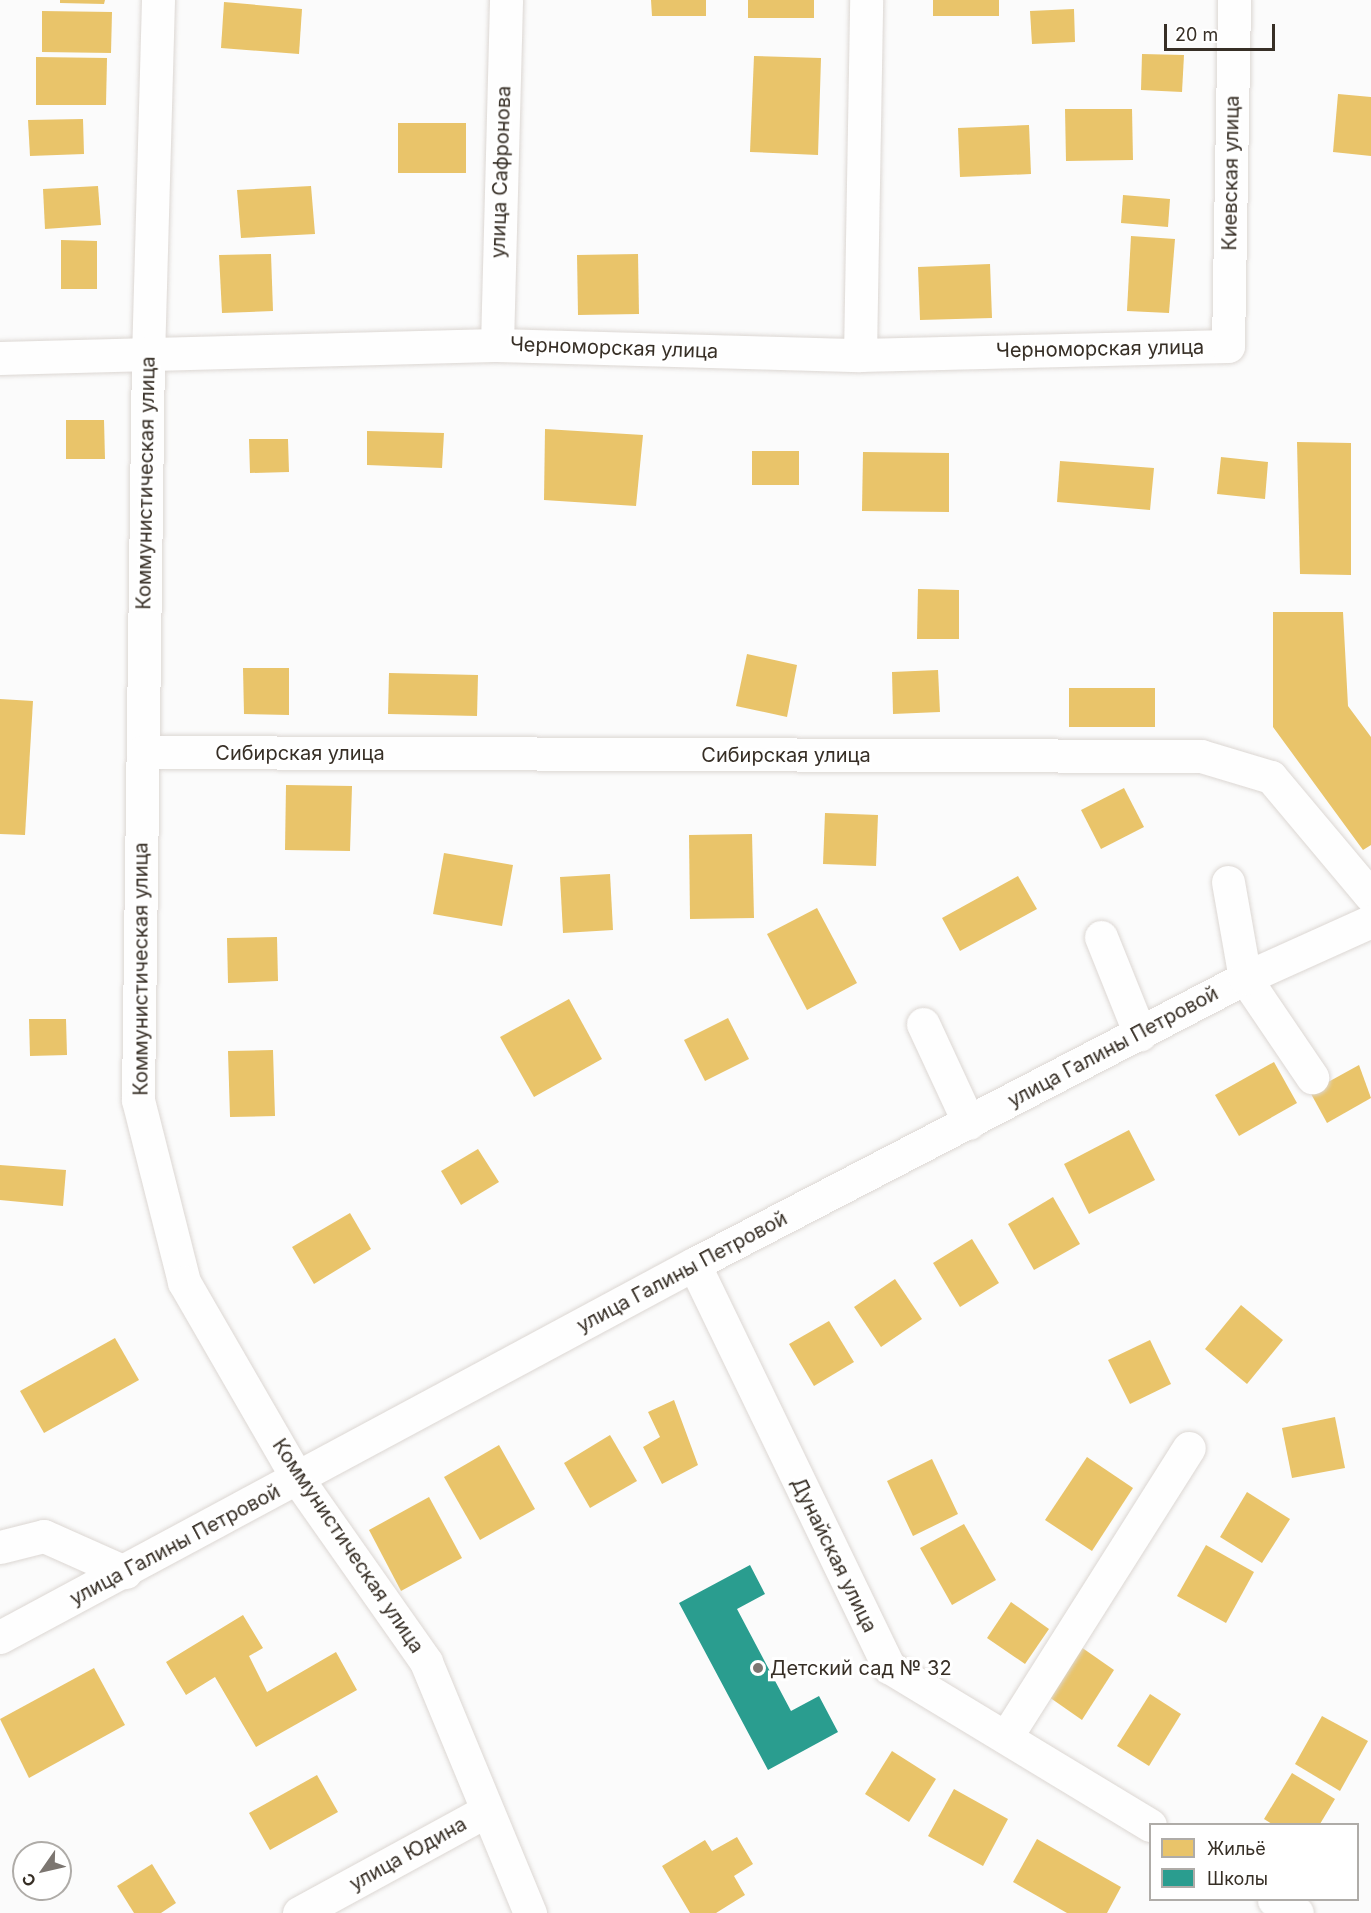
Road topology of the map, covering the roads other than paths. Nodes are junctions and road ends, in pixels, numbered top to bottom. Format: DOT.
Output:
graph roads {
  1 [pos="158,0"];
  2 [pos="506,0"];
  3 [pos="867,0"];
  4 [pos="1234,0"];
  5 [pos="497,345"];
  6 [pos="1228,346"];
  7 [pos="148,353"];
  8 [pos="860,355"];
  9 [pos="0,358"];
  10 [pos="143,752"];
  11 [pos="1228,882"];
  12 [pos="1371,896"];
  13 [pos="1371,921"];
  14 [pos="1101,937"];
  15 [pos="1245,978"];
  16 [pos="923,1024"];
  17 [pos="1140,1034"];
  18 [pos="1312,1077"];
  19 [pos="969,1123"];
  20 [pos="694,1264"];
  21 [pos="1189,1448"];
  22 [pos="299,1481"];
  23 [pos="0,1547"];
  24 [pos="125,1572"];
  25 [pos="0,1637"];
  26 [pos="1006,1737"];
  27 [pos="486,1811"];
  28 [pos="1149,1824"];
  29 [pos="1277,1901"];
  30 [pos="299,1913"];
  31 [pos="530,1913"];
  32 [pos="1297,1913"];
  1 -- 7 [label="street, Коммунистическая улица"];
  2 -- 5 [label="street, улица Сафронова"];
  3 -- 8 [label="street"];
  4 -- 6 [label="street, Киевская улица"];
  5 -- 7 [label="street, Черноморская улица"];
  5 -- 8 [label="street, Черноморская улица"];
  6 -- 8 [label="street, Черноморская улица"];
  7 -- 9 [label="street, Черноморская улица"];
  7 -- 10 [label="street, Коммунистическая улица"];
  10 -- 12 [label="street, Сибирская улица"];
  10 -- 22 [label="street, Коммунистическая улица"];
  11 -- 15 [label="street"];
  13 -- 15 [label="street, улица Галины Петровой"];
  14 -- 17 [label="street"];
  15 -- 17 [label="street, улица Галины Петровой"];
  15 -- 18 [label="street"];
  16 -- 19 [label="street"];
  17 -- 19 [label="street, улица Галины Петровой"];
  19 -- 20 [label="street, улица Галины Петровой"];
  20 -- 22 [label="street, улица Галины Петровой"];
  20 -- 26 [label="street, Дунайская улица"];
  21 -- 26 [label="street"];
  22 -- 24 [label="street, улица Галины Петровой"];
  22 -- 27 [label="street, Коммунистическая улица"];
  23 -- 24 [label="street"];
  24 -- 25 [label="street, улица Галины Петровой"];
  26 -- 28 [label="street, Дунайская улица"];
  27 -- 30 [label="street, улица Юдина"];
  27 -- 31 [label="street, Коммунистическая улица"];
  29 -- 32 [label="street"];
}
